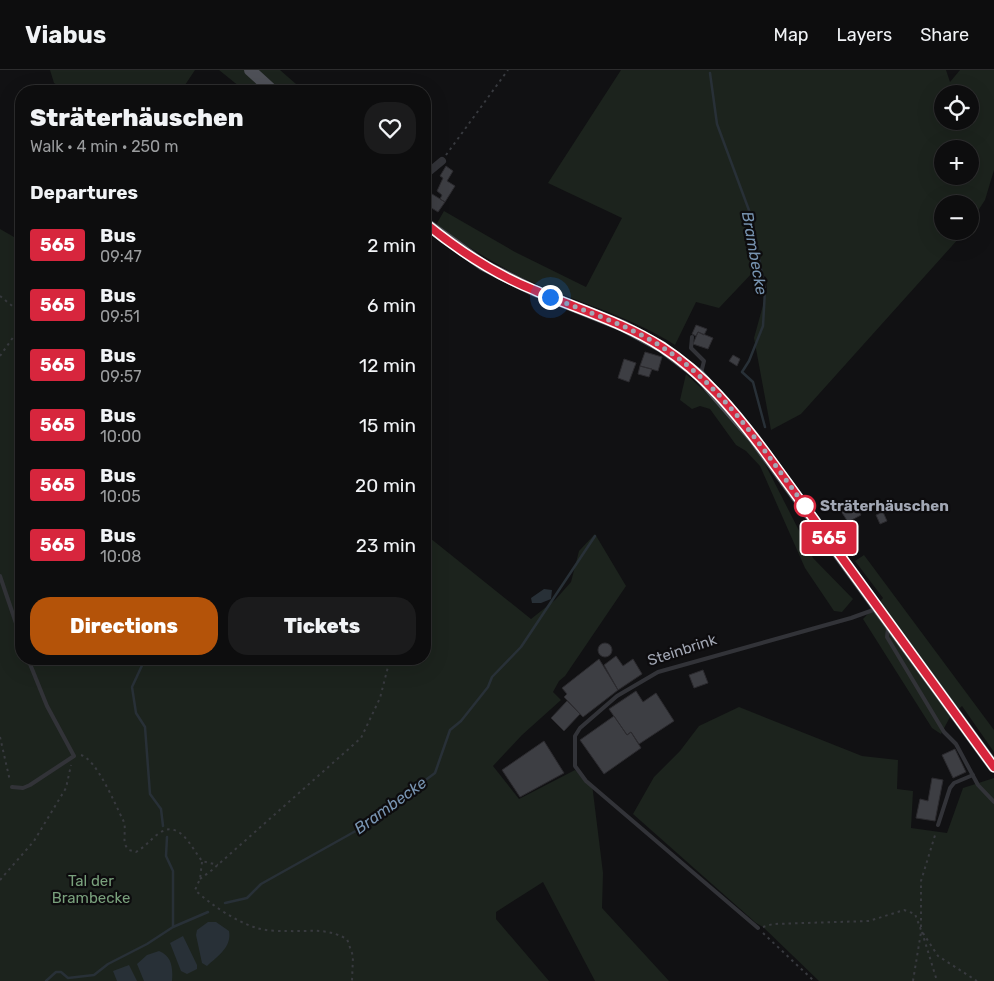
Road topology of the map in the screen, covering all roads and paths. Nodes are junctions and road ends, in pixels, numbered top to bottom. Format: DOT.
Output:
graph roads {
  1 [pos="250,70"];
  2 [pos="508,70"];
  3 [pos="266,85"];
  4 [pos="442,161"];
  5 [pos="431,170"];
  6 [pos="431,227"];
  7 [pos="0,296"];
  8 [pos="15,308"];
  9 [pos="15,335"];
  10 [pos="692,337"];
  11 [pos="0,356"];
  12 [pos="700,375"];
  13 [pos="0,576"];
  14 [pos="879,608"];
  15 [pos="15,620"];
  16 [pos="890,624"];
  17 [pos="30,665"];
  18 [pos="388,665"];
  19 [pos="0,737"];
  20 [pos="74,756"];
  21 [pos="994,768"];
  22 [pos="973,775"];
  23 [pos="12,786"];
  24 [pos="994,802"];
  25 [pos="938,825"];
  26 [pos="202,861"];
  27 [pos="218,865"];
  28 [pos="200,878"];
  29 [pos="0,880"];
  30 [pos="758,928"];
  31 [pos="921,930"];
  32 [pos="352,981"];
  33 [pos="814,981"];
  34 [pos="913,981"];
  35 [pos="937,981"];
  36 [pos="977,981"];
  1 -- 3 [label="main road"];
  2 -- 4 [label="path"];
  4 -- 5 [label="street"];
  6 -- 12 [label="main road"];
  7 -- 8 [label="path"];
  9 -- 11 [label="path"];
  10 -- 12 [label="lane"];
  12 -- 14 [label="main road"];
  13 -- 15 [label="lane"];
  14 -- 16 [label="main road"];
  14 -- 30 [label="lane, Steinbrink"];
  16 -- 21 [label="main road"];
  16 -- 22 [label="lane"];
  17 -- 20 [label="lane"];
  18 -- 27 [label="path"];
  19 -- 23 [label="path"];
  20 -- 23 [label="lane"];
  20 -- 26 [label="path"];
  20 -- 29 [label="path"];
  22 -- 24 [label="lane"];
  22 -- 25 [label="lane"];
  25 -- 31 [label="path"];
  26 -- 27 [label="path"];
  26 -- 28 [label="path"];
  27 -- 28 [label="path"];
  28 -- 32 [label="path"];
  30 -- 31 [label="path"];
  30 -- 33 [label="path"];
  31 -- 34 [label="path"];
  31 -- 35 [label="path"];
  31 -- 36 [label="path"];
}
